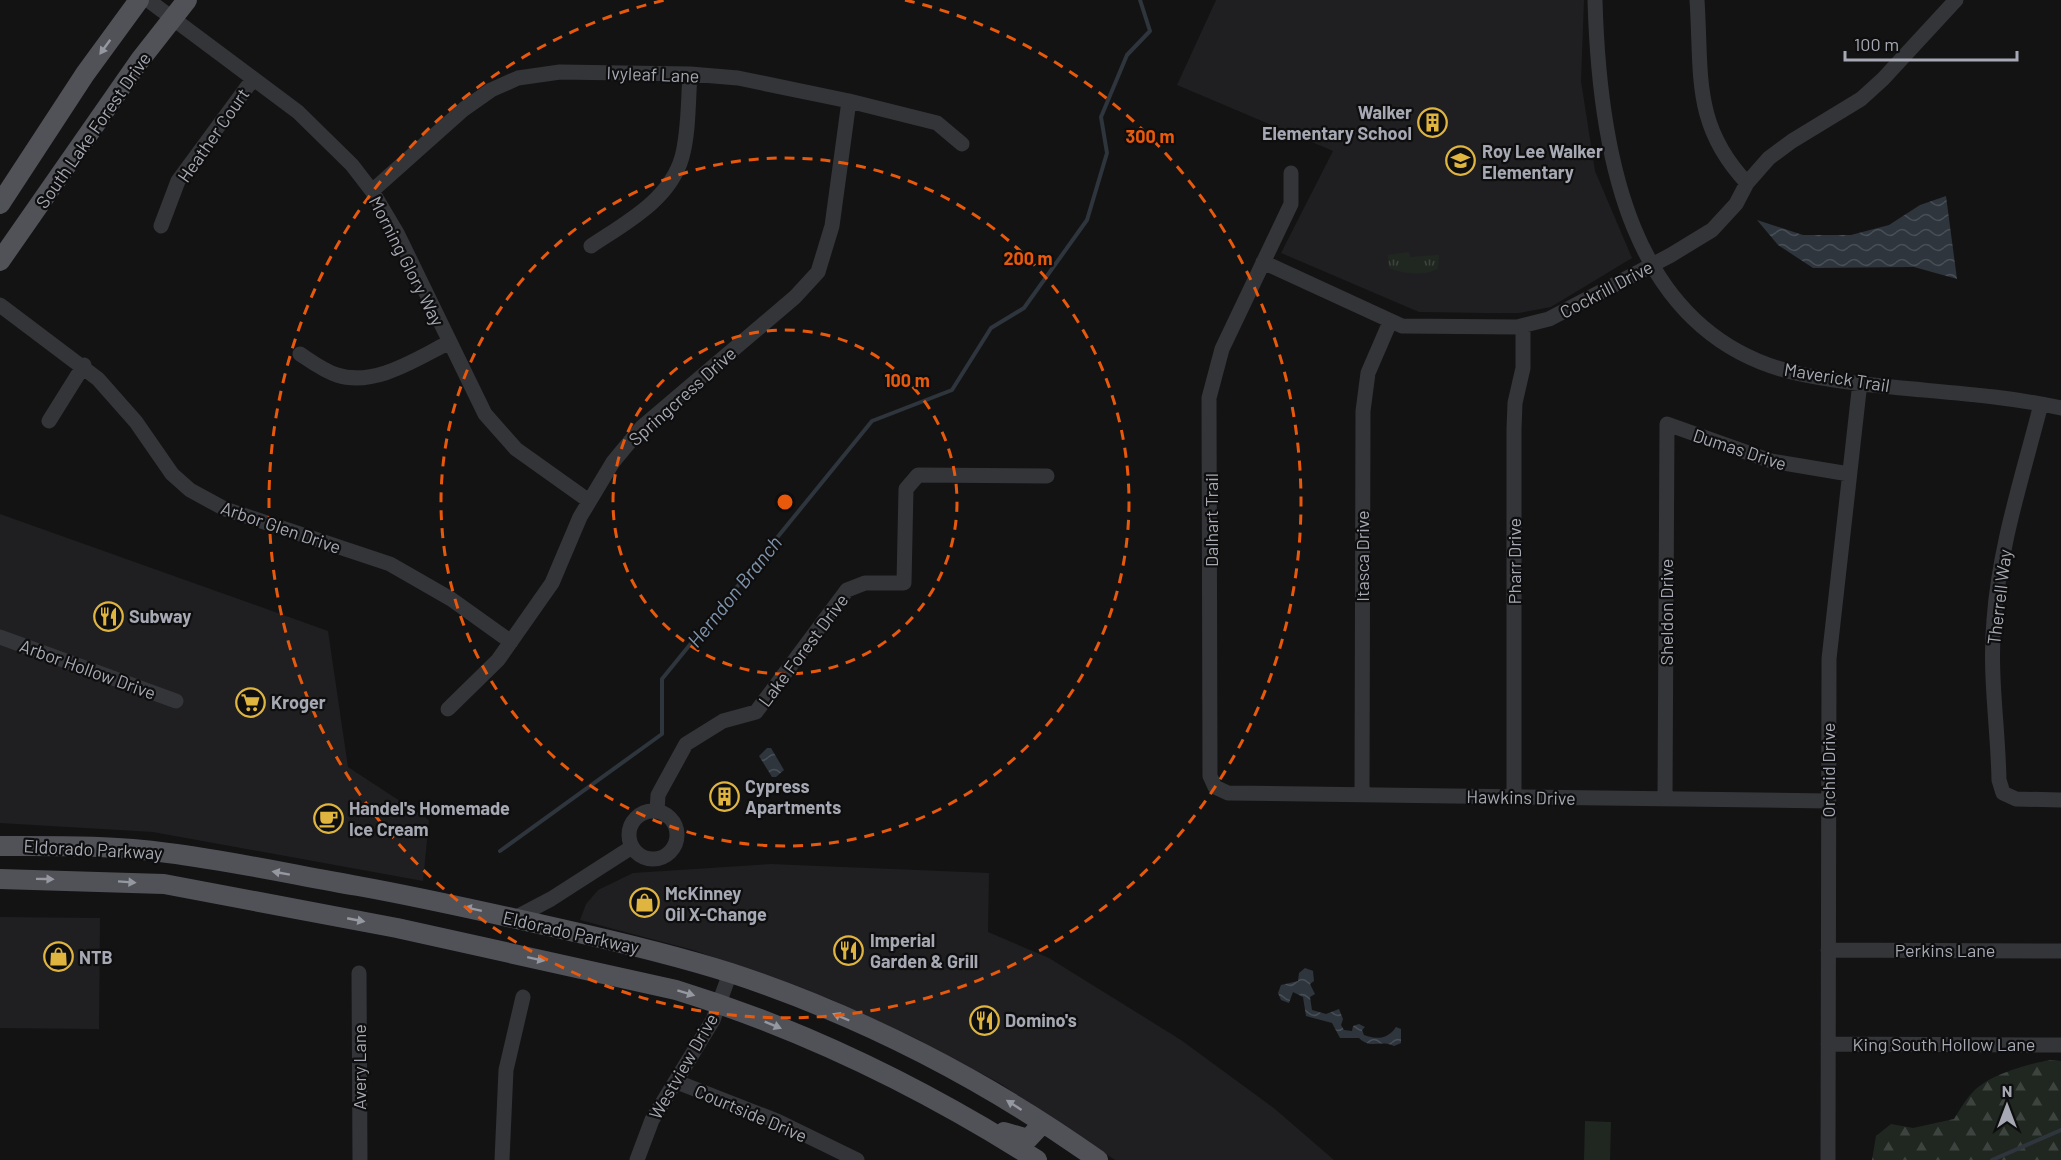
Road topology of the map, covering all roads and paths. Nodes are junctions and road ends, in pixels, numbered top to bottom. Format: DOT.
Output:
graph roads {
  1 [pos="140,0"];
  2 [pos="148,0"];
  3 [pos="187,0"];
  4 [pos="1594,0"];
  5 [pos="1697,0"];
  6 [pos="1956,0"];
  7 [pos="173,18"];
  8 [pos="690,74"];
  9 [pos="253,79"];
  10 [pos="849,101"];
  11 [pos="962,144"];
  12 [pos="1291,173"];
  13 [pos="1748,183"];
  14 [pos="372,191"];
  15 [pos="0,204"];
  16 [pos="161,226"];
  17 [pos="591,246"];
  18 [pos="0,261"];
  19 [pos="1263,262"];
  20 [pos="1651,265"];
  21 [pos="0,305"];
  22 [pos="1390,322"];
  23 [pos="1523,326"];
  24 [pos="448,343"];
  25 [pos="300,354"];
  26 [pos="84,365"];
  27 [pos="1860,382"];
  28 [pos="2041,404"];
  29 [pos="2061,408"];
  30 [pos="49,421"];
  31 [pos="1667,424"];
  32 [pos="1849,474"];
  33 [pos="1047,476"];
  34 [pos="589,501"];
  35 [pos="0,637"];
  36 [pos="511,642"];
  37 [pos="176,702"];
  38 [pos="448,709"];
  39 [pos="1215,788"];
  40 [pos="1362,795"];
  41 [pos="1514,798"];
  42 [pos="1665,799"];
  43 [pos="2061,800"];
  44 [pos="1828,801"];
  45 [pos="657,811"];
  46 [pos="0,846"];
  47 [pos="632,847"];
  48 [pos="170,853"];
  49 [pos="0,879"];
  50 [pos="164,884"];
  51 [pos="404,895"];
  52 [pos="550,899"];
  53 [pos="515,918"];
  54 [pos="552,927"];
  55 [pos="397,928"];
  56 [pos="1828,950"];
  57 [pos="2061,951"];
  58 [pos="359,973"];
  59 [pos="730,973"];
  60 [pos="523,997"];
  61 [pos="719,1003"];
  62 [pos="1828,1044"];
  63 [pos="2061,1045"];
  64 [pos="677,1082"];
  65 [pos="952,1109"];
  66 [pos="1043,1124"];
  67 [pos="360,1160"];
  68 [pos="502,1160"];
  69 [pos="637,1160"];
  70 [pos="857,1160"];
  71 [pos="1037,1160"];
  72 [pos="1098,1160"];
  73 [pos="1828,1160"];
  1 -- 15 [label="main road, South Lake Forest Drive, one-way"];
  2 -- 7 [label="street, Morning Glory Way"];
  3 -- 7 [label="main road, South Lake Forest Drive"];
  4 -- 20 [label="street, Maverick Trail"];
  5 -- 13 [label="street"];
  6 -- 13 [label="street, Cockrill Drive"];
  7 -- 9 [label="street, Morning Glory Way"];
  7 -- 18 [label="main road, South Lake Forest Drive"];
  8 -- 10 [label="street, Ivyleaf Lane"];
  8 -- 14 [label="street, Ivyleaf Lane"];
  8 -- 17 [label="street"];
  9 -- 14 [label="street, Morning Glory Way"];
  9 -- 16 [label="street, Heather Court"];
  10 -- 11 [label="street, Ivyleaf Lane"];
  10 -- 34 [label="street, Springcress Drive"];
  12 -- 19 [label="street"];
  13 -- 20 [label="street, Cockrill Drive"];
  14 -- 24 [label="street, Morning Glory Way"];
  19 -- 22 [label="street, Cockrill Drive"];
  19 -- 39 [label="street, Dalhart Trail"];
  20 -- 23 [label="street, Cockrill Drive"];
  20 -- 27 [label="street, Maverick Trail"];
  21 -- 26 [label="street, Arbor Glen Drive"];
  22 -- 23 [label="street, Cockrill Drive"];
  22 -- 40 [label="street, Itasca Drive"];
  23 -- 41 [label="street, Pharr Drive"];
  24 -- 25 [label="street"];
  24 -- 34 [label="street, Morning Glory Way"];
  26 -- 30 [label="street"];
  26 -- 36 [label="street, Arbor Glen Drive"];
  27 -- 28 [label="street, Maverick Trail"];
  27 -- 32 [label="street, Orchid Drive"];
  28 -- 29 [label="street, Maverick Trail"];
  28 -- 43 [label="street, Therrell Way"];
  31 -- 32 [label="street, Dumas Drive"];
  31 -- 42 [label="street, Sheldon Drive"];
  32 -- 44 [label="street, Orchid Drive"];
  33 -- 45 [label="street, Lake Forest Drive"];
  34 -- 36 [label="street, Springcress Drive"];
  35 -- 37 [label="street, Arbor Hollow Drive"];
  36 -- 38 [label="street, Springcress Drive"];
  39 -- 40 [label="street, Hawkins Drive"];
  40 -- 41 [label="street, Hawkins Drive"];
  41 -- 42 [label="street, Hawkins Drive"];
  42 -- 44 [label="street, Hawkins Drive"];
  44 -- 56 [label="street, Orchid Drive"];
  45 -- 47 [label="street"];
  45 -- 47 [label="street"];
  46 -- 48 [label="main road, Eldorado Parkway"];
  47 -- 52 [label="street"];
  48 -- 50 [label="main road"];
  51 -- 48 [label="main road, Eldorado Parkway, one-way"];
  49 -- 50 [label="main road, Eldorado Parkway, one-way"];
  50 -- 55 [label="main road, Eldorado Parkway, one-way"];
  53 -- 51 [label="main road, Eldorado Parkway, one-way"];
  51 -- 55 [label="main road"];
  52 -- 53 [label="street"];
  52 -- 54 [label="street"];
  53 -- 54 [label="main road, Eldorado Parkway"];
  54 -- 59 [label="main road, Eldorado Parkway"];
  55 -- 61 [label="main road, Eldorado Parkway, one-way"];
  56 -- 57 [label="street, Perkins Lane"];
  56 -- 62 [label="street, Orchid Drive"];
  58 -- 67 [label="street, Avery Lane"];
  59 -- 61 [label="street, Westview Drive"];
  66 -- 59 [label="main road, Eldorado Parkway, one-way"];
  60 -- 68 [label="street"];
  61 -- 64 [label="street, Westview Drive"];
  61 -- 65 [label="main road, Eldorado Parkway, one-way"];
  62 -- 63 [label="street, King South Hollow Lane"];
  62 -- 73 [label="street, Orchid Drive"];
  64 -- 69 [label="street, Westview Drive"];
  64 -- 70 [label="street, Courtside Drive"];
  65 -- 66 [label="main road"];
  65 -- 71 [label="main road, Eldorado Parkway"];
  66 -- 72 [label="main road, Eldorado Parkway"];
}
